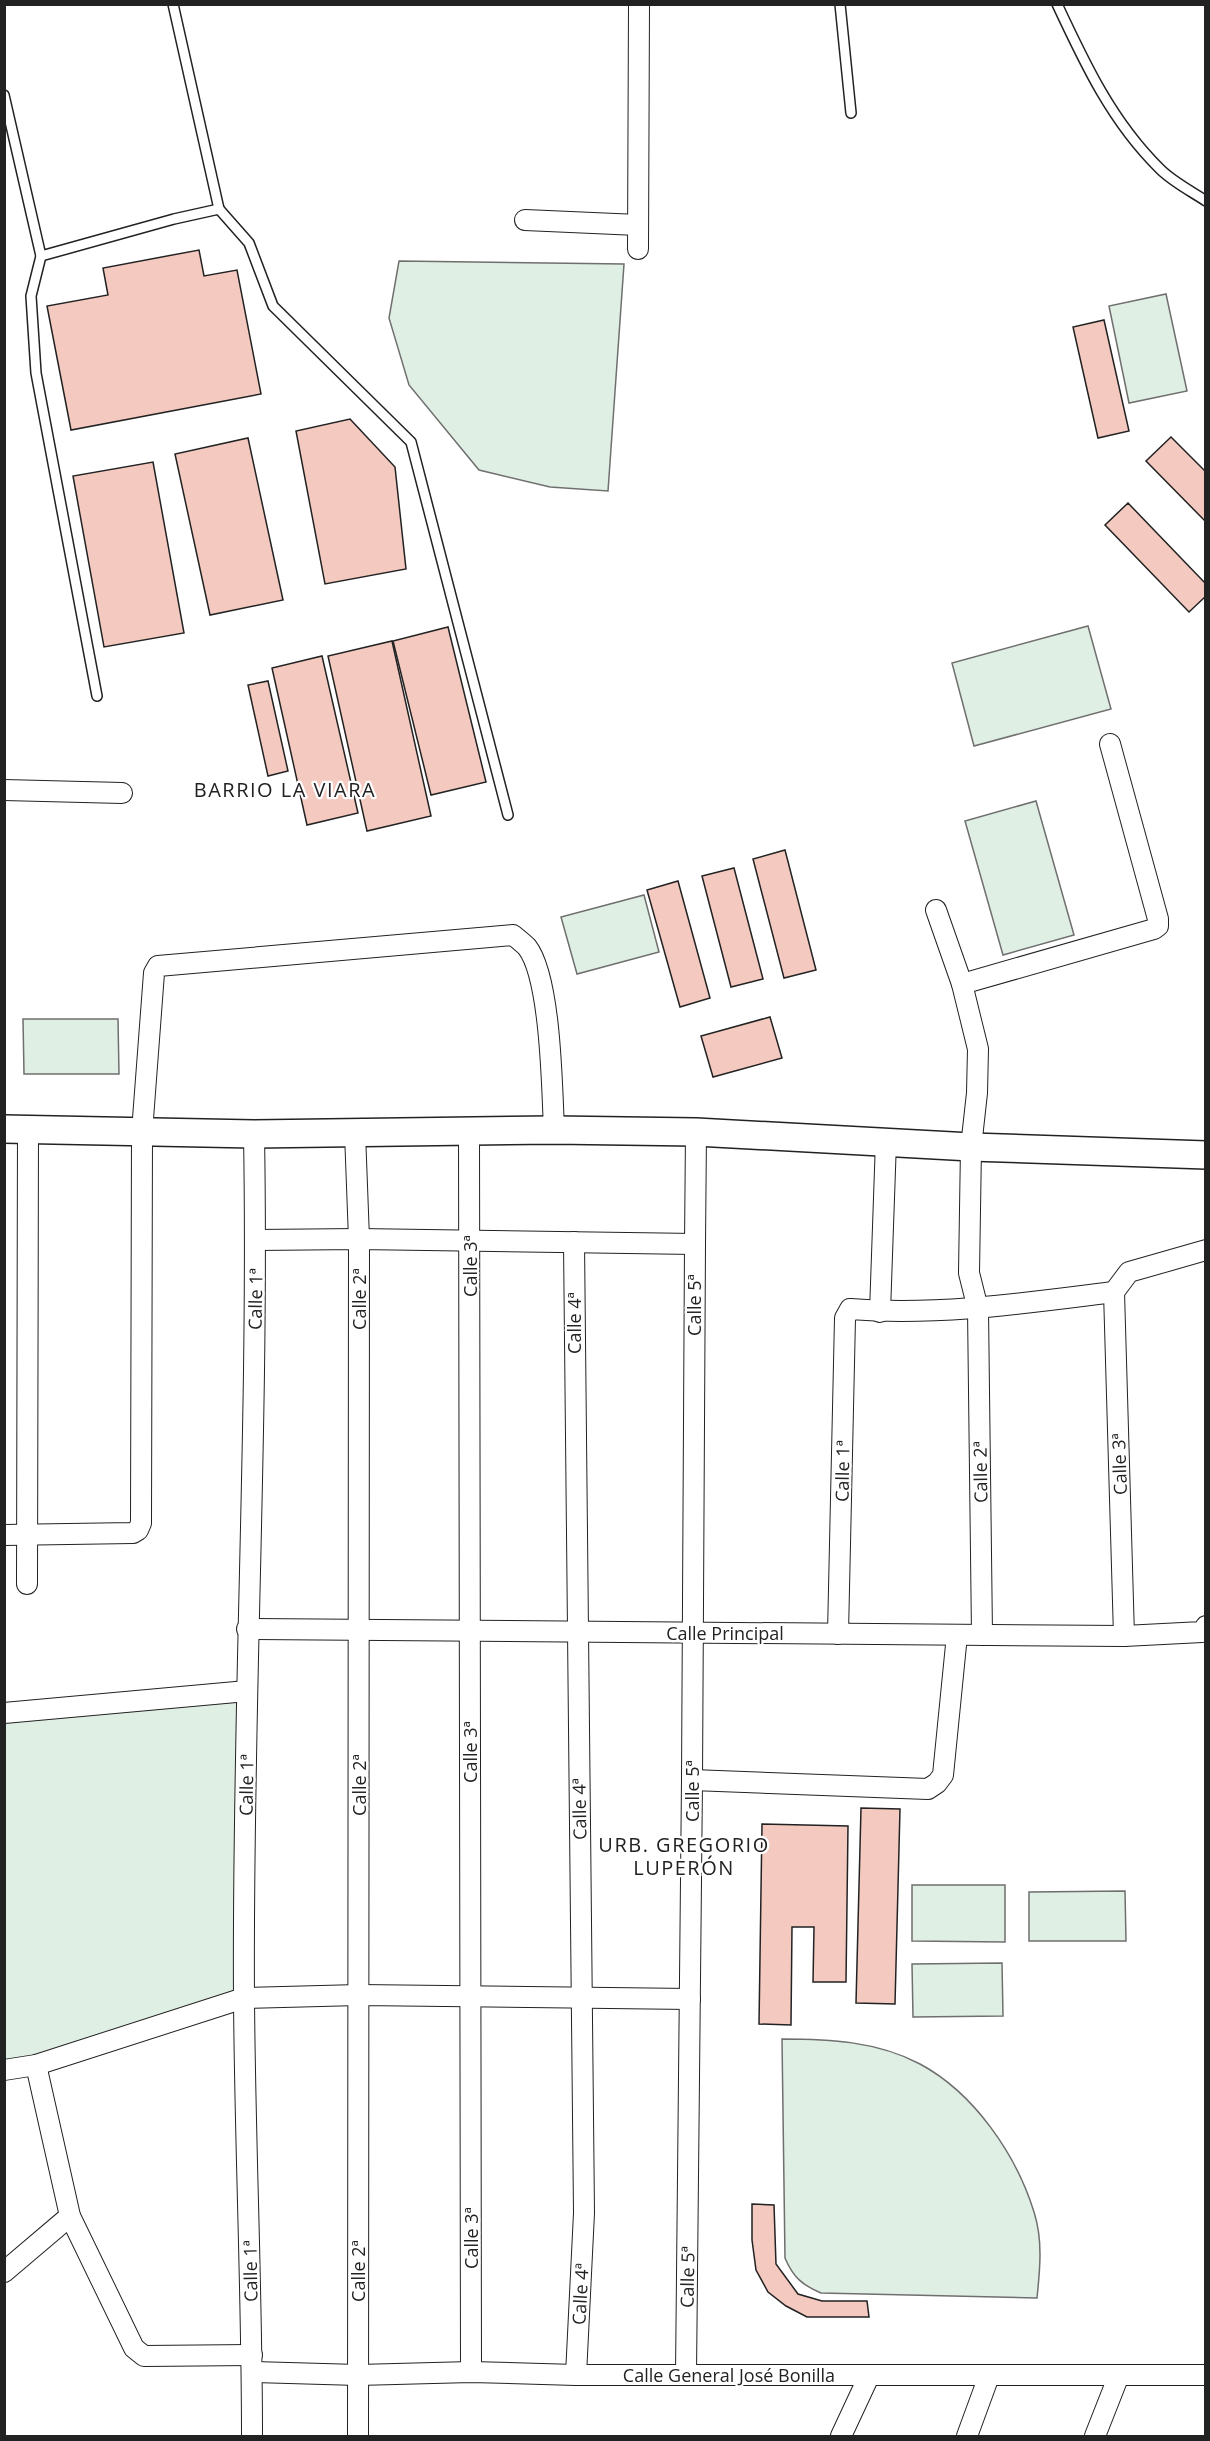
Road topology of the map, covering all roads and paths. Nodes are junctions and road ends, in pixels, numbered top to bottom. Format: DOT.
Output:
graph roads {
  1 [pos="172,4"];
  2 [pos="639,4"];
  3 [pos="840,4"];
  4 [pos="1057,4"];
  5 [pos="4,95"];
  6 [pos="851,113"];
  7 [pos="1206,201"];
  8 [pos="219,209"];
  9 [pos="525,220"];
  10 [pos="638,225"];
  11 [pos="638,249"];
  12 [pos="41,256"];
  13 [pos="97,696"];
  14 [pos="1110,744"];
  15 [pos="4,790"];
  16 [pos="122,793"];
  17 [pos="508,815"];
  18 [pos="936,910"];
  19 [pos="962,984"];
  20 [pos="16,1129"];
  21 [pos="554,1130"];
  22 [pos="142,1132"];
  23 [pos="469,1132"];
  24 [pos="696,1132"];
  25 [pos="355,1133"];
  26 [pos="254,1134"];
  27 [pos="886,1141"];
  28 [pos="971,1147"];
  29 [pos="1206,1155"];
  30 [pos="359,1239"];
  31 [pos="256,1240"];
  32 [pos="470,1241"];
  33 [pos="574,1242"];
  34 [pos="695,1244"];
  35 [pos="1206,1251"];
  36 [pos="1114,1292"];
  37 [pos="978,1309"];
  38 [pos="880,1312"];
  39 [pos="4,1535"];
  40 [pos="26,1535"];
  41 [pos="27,1584"];
  42 [pos="247,1629"];
  43 [pos="1204,1629"];
  44 [pos="359,1630"];
  45 [pos="469,1631"];
  46 [pos="577,1632"];
  47 [pos="692,1632"];
  48 [pos="838,1634"];
  49 [pos="957,1635"];
  50 [pos="982,1635"];
  51 [pos="1124,1636"];
  52 [pos="247,1691"];
  53 [pos="4,1713"];
  54 [pos="692,1780"];
  55 [pos="359,1995"];
  56 [pos="470,1996"];
  57 [pos="244,1998"];
  58 [pos="581,1998"];
  59 [pos="690,1999"];
  60 [pos="36,2065"];
  61 [pos="4,2070"];
  62 [pos="70,2216"];
  63 [pos="4,2272"];
  64 [pos="252,2363"];
  65 [pos="471,2372"];
  66 [pos="358,2375"];
  67 [pos="576,2375"];
  68 [pos="686,2375"];
  69 [pos="1119,2375"];
  70 [pos="1206,2375"];
  71 [pos="869,2376"];
  72 [pos="989,2376"];
  73 [pos="252,2436"];
  74 [pos="358,2436"];
  75 [pos="841,2436"];
  76 [pos="967,2436"];
  77 [pos="1095,2436"];
  1 -- 8 [label="lane"];
  2 -- 10 [label="street"];
  3 -- 6 [label="lane"];
  4 -- 7 [label="lane"];
  5 -- 12 [label="lane"];
  8 -- 12 [label="lane"];
  8 -- 17 [label="lane"];
  9 -- 10 [label="street"];
  10 -- 11 [label="street"];
  12 -- 13 [label="lane"];
  14 -- 19 [label="street"];
  15 -- 16 [label="street"];
  18 -- 19 [label="street, Calle 2ª"];
  19 -- 28 [label="street, Calle 2ª"];
  20 -- 22 [label="street"];
  20 -- 40 [label="street"];
  21 -- 22 [label="street"];
  21 -- 23 [label="street"];
  21 -- 24 [label="street"];
  22 -- 26 [label="street"];
  22 -- 40 [label="street"];
  23 -- 25 [label="street"];
  23 -- 32 [label="street, Calle 3ª"];
  24 -- 27 [label="street"];
  24 -- 34 [label="street, Calle 5ª"];
  25 -- 26 [label="street"];
  25 -- 30 [label="street, Calle 2ª"];
  26 -- 31 [label="street, Calle 1ª"];
  27 -- 28 [label="street"];
  27 -- 38 [label="street"];
  28 -- 29 [label="street"];
  28 -- 37 [label="street, Calle 2ª"];
  30 -- 31 [label="street"];
  30 -- 32 [label="street"];
  30 -- 44 [label="street, Calle 2ª"];
  31 -- 42 [label="street, Calle 1ª"];
  32 -- 33 [label="street"];
  32 -- 45 [label="street, Calle 3ª"];
  33 -- 34 [label="street"];
  33 -- 46 [label="street, Calle 4ª"];
  34 -- 47 [label="street, Calle 5ª"];
  35 -- 36 [label="street"];
  36 -- 37 [label="street"];
  36 -- 51 [label="street, Calle 3ª"];
  37 -- 38 [label="street"];
  37 -- 50 [label="street, Calle 2ª"];
  38 -- 48 [label="street, Calle 1ª"];
  39 -- 40 [label="street"];
  40 -- 41 [label="street"];
  42 -- 44 [label="street, Calle Principal"];
  42 -- 52 [label="street, Calle 1ª"];
  43 -- 51 [label="street, Calle Principal"];
  44 -- 45 [label="street, Calle Principal"];
  44 -- 55 [label="street, Calle 2ª"];
  45 -- 46 [label="street, Calle Principal"];
  45 -- 56 [label="street, Calle 3ª"];
  46 -- 47 [label="street, Calle Principal"];
  46 -- 58 [label="street, Calle 4ª"];
  47 -- 48 [label="street, Calle Principal"];
  47 -- 54 [label="street, Calle 5ª"];
  48 -- 49 [label="street, Calle Principal"];
  49 -- 50 [label="street, Calle Principal"];
  49 -- 54 [label="street"];
  50 -- 51 [label="street, Calle Principal"];
  52 -- 53 [label="street"];
  52 -- 57 [label="street, Calle 1ª"];
  54 -- 59 [label="street, Calle 5ª"];
  55 -- 56 [label="street"];
  55 -- 57 [label="street"];
  55 -- 66 [label="street, Calle 2ª"];
  56 -- 58 [label="street"];
  56 -- 65 [label="street, Calle 3ª"];
  57 -- 60 [label="street"];
  57 -- 64 [label="street, Calle 1ª"];
  58 -- 59 [label="street"];
  58 -- 67 [label="street, Calle 4ª"];
  59 -- 68 [label="street, Calle 5ª"];
  60 -- 61 [label="street"];
  60 -- 62 [label="street, Calle General José Bonilla"];
  62 -- 63 [label="street"];
  62 -- 64 [label="street, Calle General José Bonilla"];
  64 -- 66 [label="street, Calle General José Bonilla"];
  64 -- 73 [label="street, Calle 1ª"];
  65 -- 66 [label="street, Calle General José Bonilla"];
  65 -- 67 [label="street, Calle General José Bonilla"];
  66 -- 74 [label="street, Calle 2ª"];
  67 -- 68 [label="street, Calle General José Bonilla"];
  68 -- 71 [label="street, Calle General José Bonilla"];
  69 -- 70 [label="street, Calle General José Bonilla"];
  69 -- 72 [label="street, Calle General José Bonilla"];
  69 -- 77 [label="street"];
  71 -- 72 [label="street, Calle General José Bonilla"];
  71 -- 75 [label="street"];
  72 -- 76 [label="street"];
}
